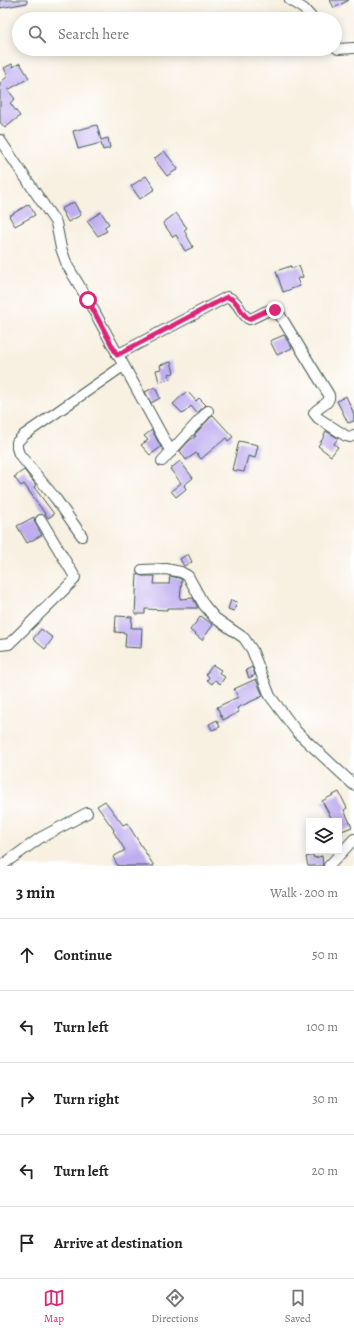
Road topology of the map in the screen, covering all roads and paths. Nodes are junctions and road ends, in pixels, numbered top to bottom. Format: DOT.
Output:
graph roads {
  1 [pos="290,0"];
  2 [pos="307,12"];
  3 [pos="354,48"];
  4 [pos="342,49"];
  5 [pos="0,140"];
  6 [pos="117,355"];
  7 [pos="123,366"];
  8 [pos="208,411"];
  9 [pos="354,435"];
  10 [pos="171,452"];
  11 [pos="162,461"];
  12 [pos="41,520"];
  13 [pos="82,536"];
  14 [pos="142,570"];
  15 [pos="0,645"];
  16 [pos="354,785"];
  17 [pos="87,813"];
  18 [pos="354,839"];
  19 [pos="1,866"];
  20 [pos="329,866"];
  1 -- 2 [label="street"];
  3 -- 4 [label="street"];
  5 -- 6 [label="street"];
  6 -- 7 [label="street"];
  6 -- 9 [label="street"];
  7 -- 10 [label="street"];
  7 -- 13 [label="street"];
  8 -- 10 [label="street"];
  10 -- 11 [label="street"];
  12 -- 15 [label="street"];
  14 -- 16 [label="street"];
  17 -- 19 [label="street"];
  18 -- 20 [label="street"];
}
